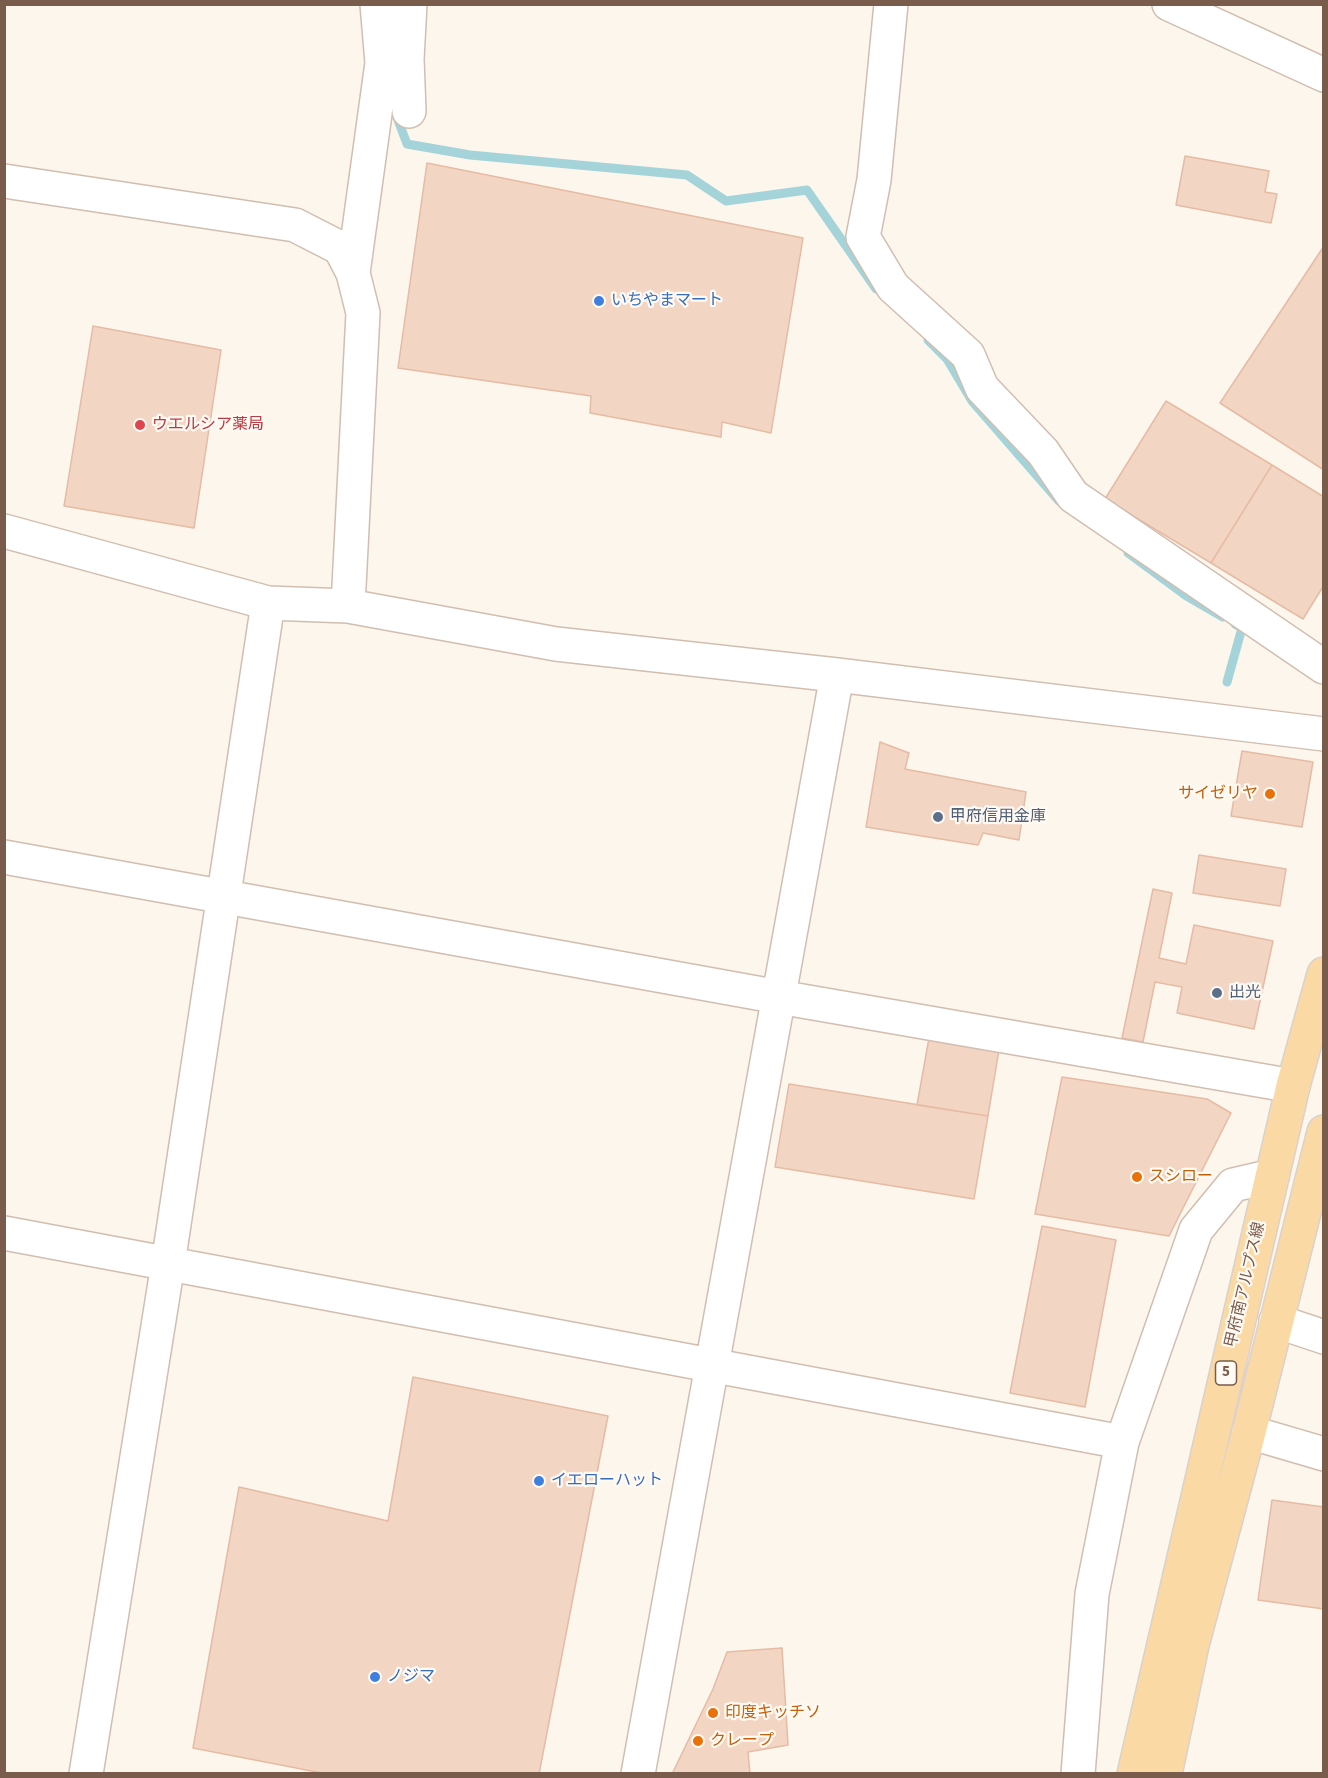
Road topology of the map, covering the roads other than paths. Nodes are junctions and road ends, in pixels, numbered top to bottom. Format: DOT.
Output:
graph roads {
  1 [pos="377,4"];
  2 [pos="410,4"];
  3 [pos="891,4"];
  4 [pos="1169,4"];
  5 [pos="1323,75"];
  6 [pos="409,111"];
  7 [pos="4,182"];
  8 [pos="353,273"];
  9 [pos="4,531"];
  10 [pos="268,603"];
  11 [pos="348,606"];
  12 [pos="1323,667"];
  13 [pos="837,675"];
  14 [pos="1323,734"];
  15 [pos="4,857"];
  16 [pos="224,897"];
  17 [pos="1323,974"];
  18 [pos="778,997"];
  19 [pos="1293,1086"];
  20 [pos="1323,1132"];
  21 [pos="1272,1176"];
  22 [pos="4,1233"];
  23 [pos="168,1264"];
  24 [pos="1276,1321"];
  25 [pos="1323,1337"];
  26 [pos="712,1365"];
  27 [pos="1249,1432"];
  28 [pos="1122,1442"];
  29 [pos="1323,1454"];
  30 [pos="86,1773"];
  31 [pos="638,1773"];
  32 [pos="1078,1773"];
  33 [pos="1134,1773"];
  34 [pos="1165,1773"];
  1 -- 8 [label="street"];
  2 -- 6 [label="street"];
  3 -- 12 [label="street"];
  4 -- 5 [label="street"];
  7 -- 8 [label="street"];
  8 -- 11 [label="street"];
  9 -- 10 [label="street"];
  10 -- 11 [label="street"];
  10 -- 16 [label="street"];
  11 -- 13 [label="street"];
  13 -- 14 [label="street"];
  13 -- 18 [label="street"];
  15 -- 16 [label="street"];
  16 -- 18 [label="street"];
  16 -- 23 [label="street"];
  17 -- 19 [label="main road, 甲府南アルプス線 / 5"];
  18 -- 19 [label="street"];
  18 -- 26 [label="street"];
  19 -- 21 [label="main road, 甲府南アルプス線 / 5"];
  20 -- 24 [label="main road, 5"];
  21 -- 28 [label="street"];
  21 -- 33 [label="main road, 甲府南アルプス線 / 5"];
  22 -- 23 [label="street"];
  23 -- 26 [label="street"];
  23 -- 30 [label="street"];
  24 -- 25 [label="street"];
  24 -- 27 [label="main road, 5"];
  26 -- 28 [label="street"];
  26 -- 31 [label="street"];
  27 -- 29 [label="street"];
  27 -- 34 [label="main road, 5"];
  28 -- 32 [label="street"];
}
